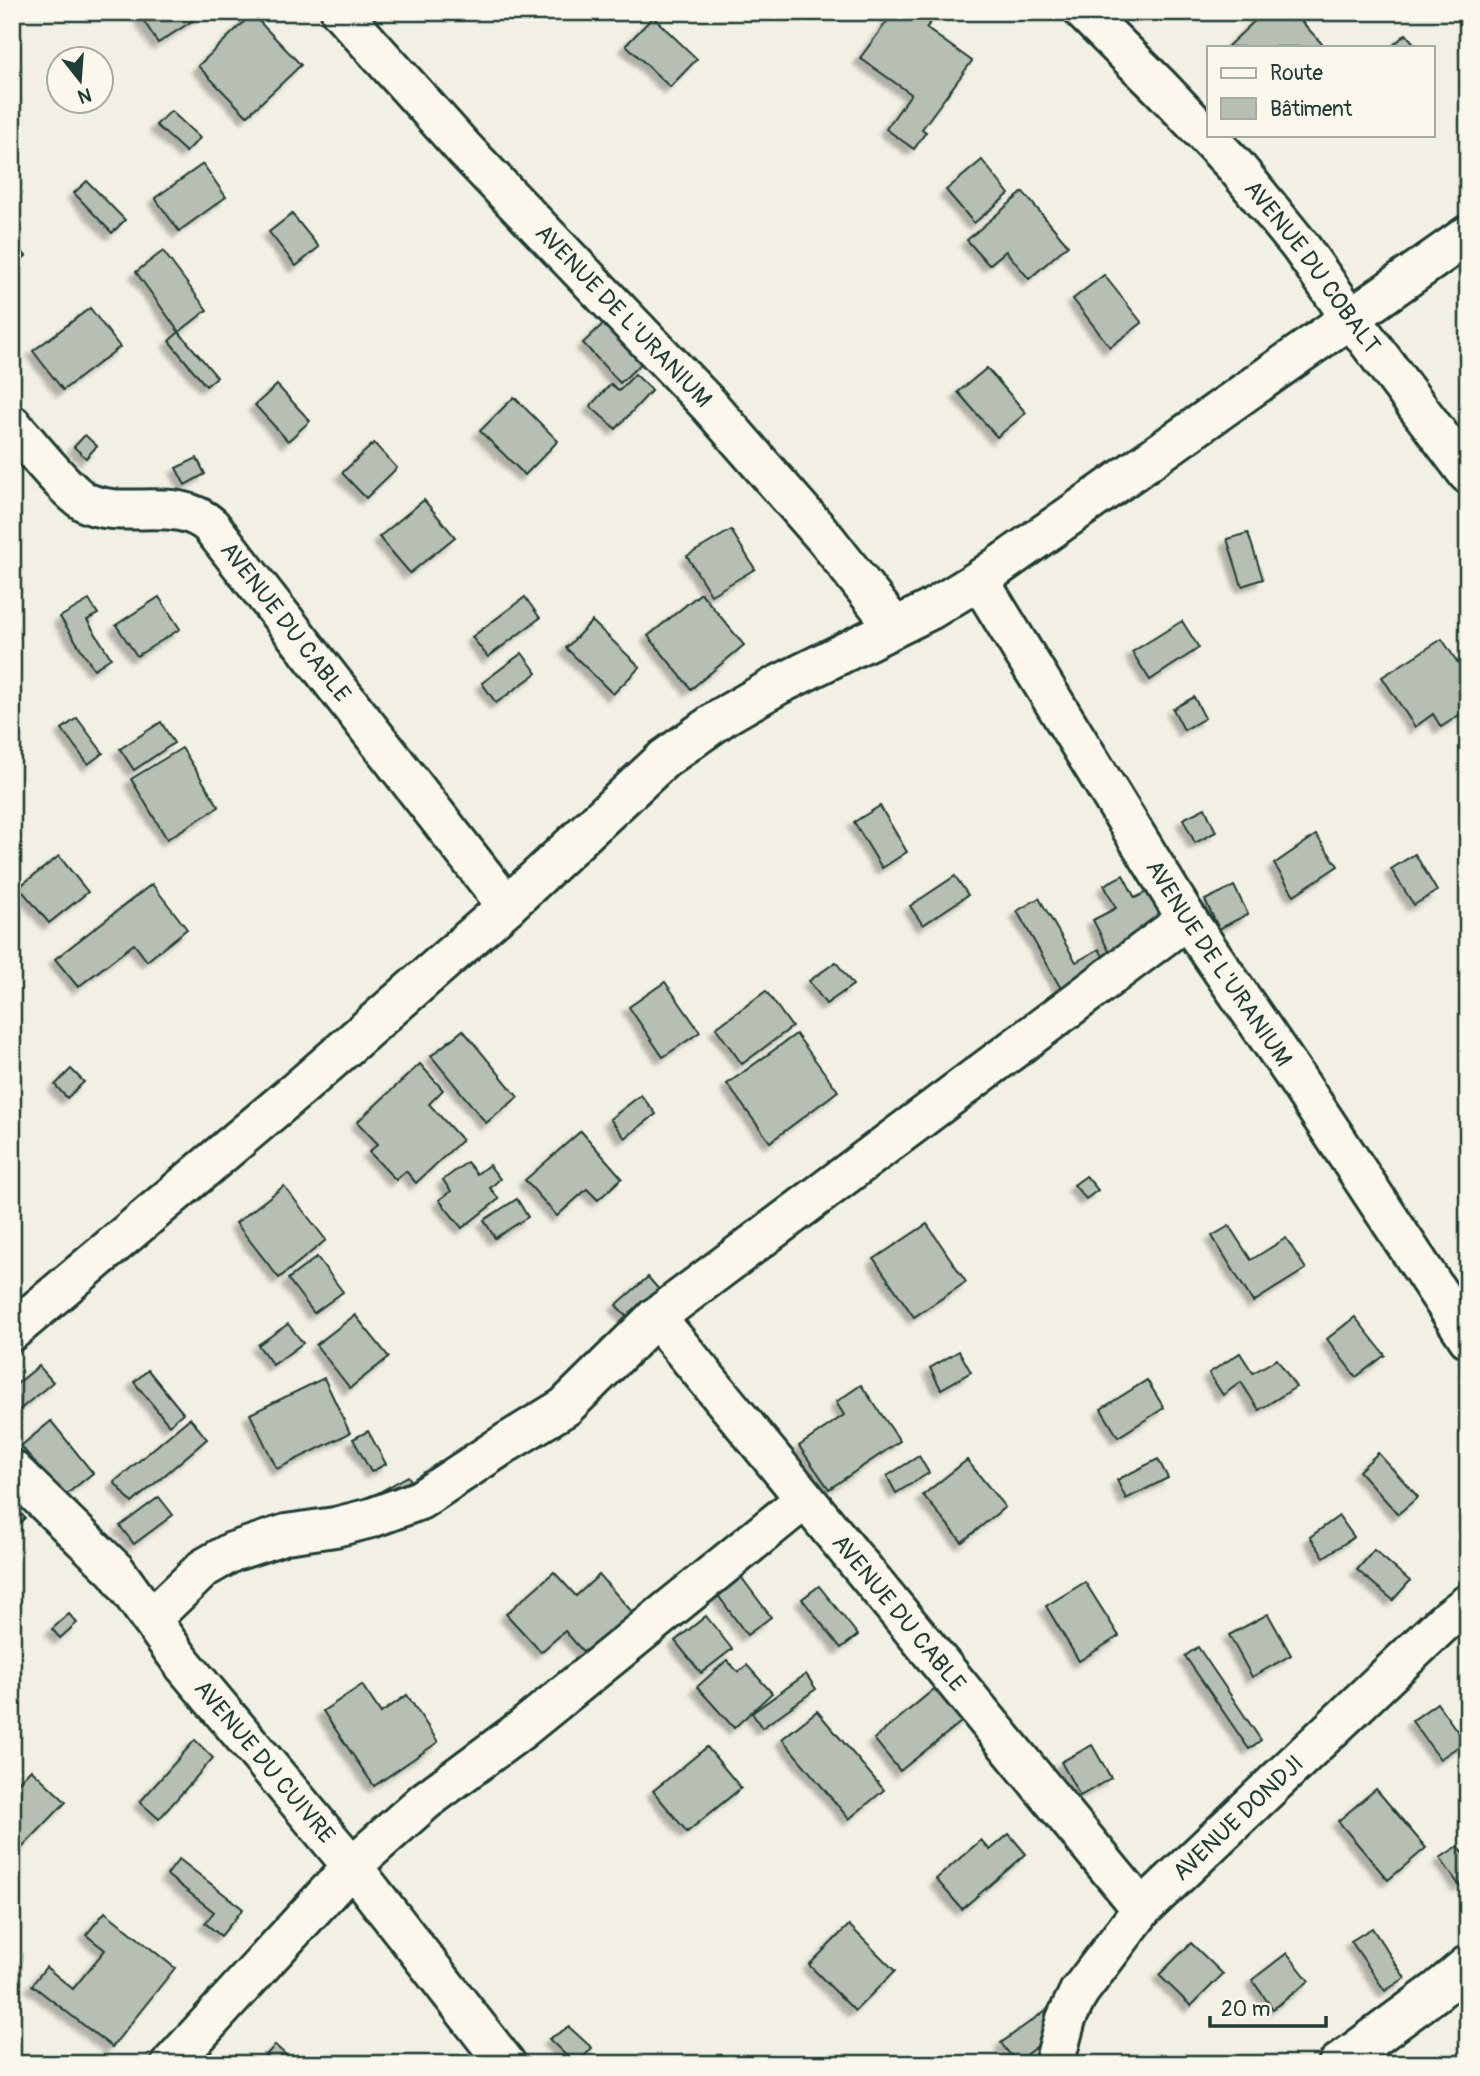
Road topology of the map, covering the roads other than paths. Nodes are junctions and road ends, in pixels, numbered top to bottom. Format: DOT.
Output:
graph roads {
  1 [pos="341,12"];
  2 [pos="1084,12"];
  3 [pos="1468,235"];
  4 [pos="1350,317"];
  5 [pos="12,425"];
  6 [pos="1468,474"];
  7 [pos="979,580"];
  8 [pos="895,627"];
  9 [pos="507,906"];
  10 [pos="1187,919"];
  11 [pos="656,1317"];
  12 [pos="12,1331"];
  13 [pos="1468,1338"];
  14 [pos="12,1470"];
  15 [pos="805,1499"];
  16 [pos="1468,1604"];
  17 [pos="151,1619"];
  18 [pos="352,1866"];
  19 [pos="1142,1909"];
  20 [pos="1468,1965"];
  21 [pos="172,2064"];
  22 [pos="506,2064"];
  23 [pos="1054,2064"];
  24 [pos="1338,2064"];
  1 -- 8 [label="street, AVENUE DE L'URANIUM"];
  2 -- 4 [label="street, AVENUE DU COBALT"];
  3 -- 4 [label="street"];
  4 -- 6 [label="street, AVENUE DU COBALT"];
  4 -- 7 [label="street"];
  5 -- 9 [label="street, AVENUE DU CABLE"];
  7 -- 8 [label="street"];
  7 -- 10 [label="street, AVENUE DE L'URANIUM"];
  8 -- 9 [label="street"];
  9 -- 12 [label="street"];
  10 -- 11 [label="street"];
  10 -- 13 [label="street, AVENUE DE L'URANIUM"];
  11 -- 15 [label="street, AVENUE DU CABLE"];
  11 -- 17 [label="street"];
  14 -- 17 [label="street, AVENUE DU CUIVRE"];
  15 -- 18 [label="street"];
  15 -- 19 [label="street, AVENUE DU CABLE"];
  16 -- 19 [label="street, AVENUE DONDJI"];
  17 -- 18 [label="street, AVENUE DU CUIVRE"];
  18 -- 21 [label="street"];
  18 -- 22 [label="street, AVENUE DU CUIVRE"];
  19 -- 23 [label="street, AVENUE DONDJI"];
  20 -- 24 [label="street"];
}
